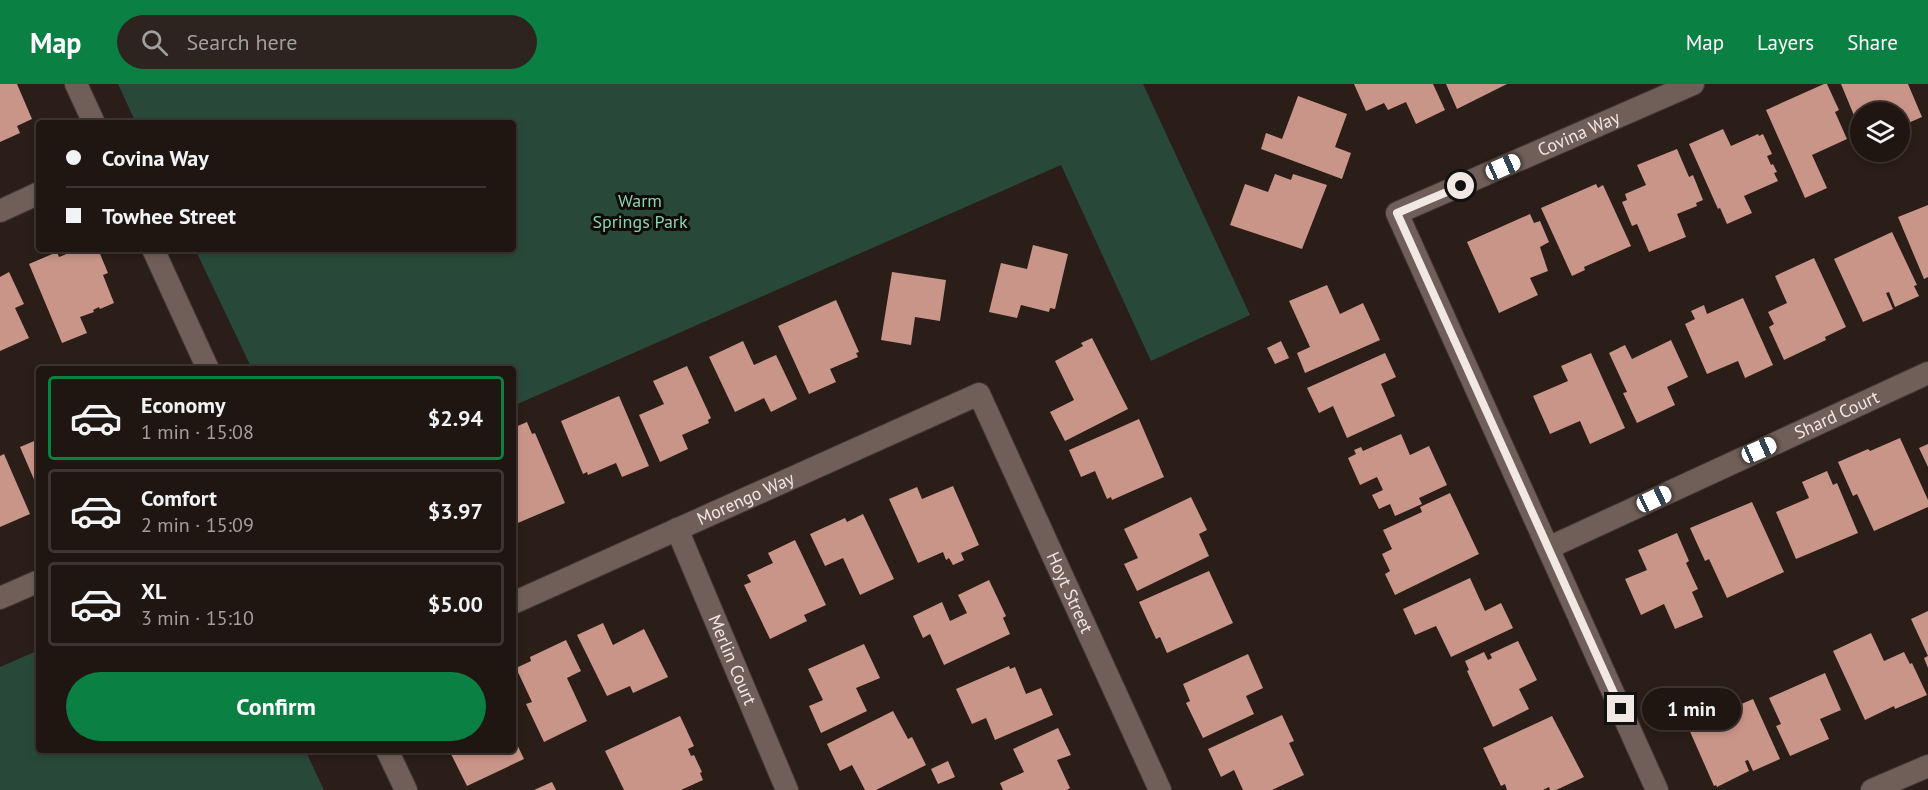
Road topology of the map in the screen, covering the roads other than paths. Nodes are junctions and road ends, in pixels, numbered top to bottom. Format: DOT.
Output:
graph roads {
  1 [pos="76,84"];
  2 [pos="1693,84"];
  3 [pos="93,120"];
  4 [pos="36,194"];
  5 [pos="0,211"];
  6 [pos="154,252"];
  7 [pos="207,366"];
  8 [pos="1928,373"];
  9 [pos="979,394"];
  10 [pos="677,529"];
  11 [pos="1548,548"];
  12 [pos="36,582"];
  13 [pos="0,598"];
  14 [pos="516,602"];
  15 [pos="388,753"];
  16 [pos="1928,766"];
  17 [pos="406,790"];
  18 [pos="787,790"];
  19 [pos="1160,790"];
  20 [pos="1657,790"];
  21 [pos="1872,790"];
  1 -- 3 [label="street"];
  2 -- 11 [label="street, Covina Way"];
  4 -- 5 [label="street"];
  6 -- 7 [label="street"];
  8 -- 11 [label="street, Shard Court"];
  9 -- 10 [label="street, Morengo Way"];
  9 -- 19 [label="street, Hoyt Street"];
  10 -- 14 [label="street, Morengo Way"];
  10 -- 18 [label="street, Merlin Court"];
  11 -- 20 [label="street"];
  12 -- 13 [label="street"];
  15 -- 17 [label="street"];
  16 -- 21 [label="street"];
}
